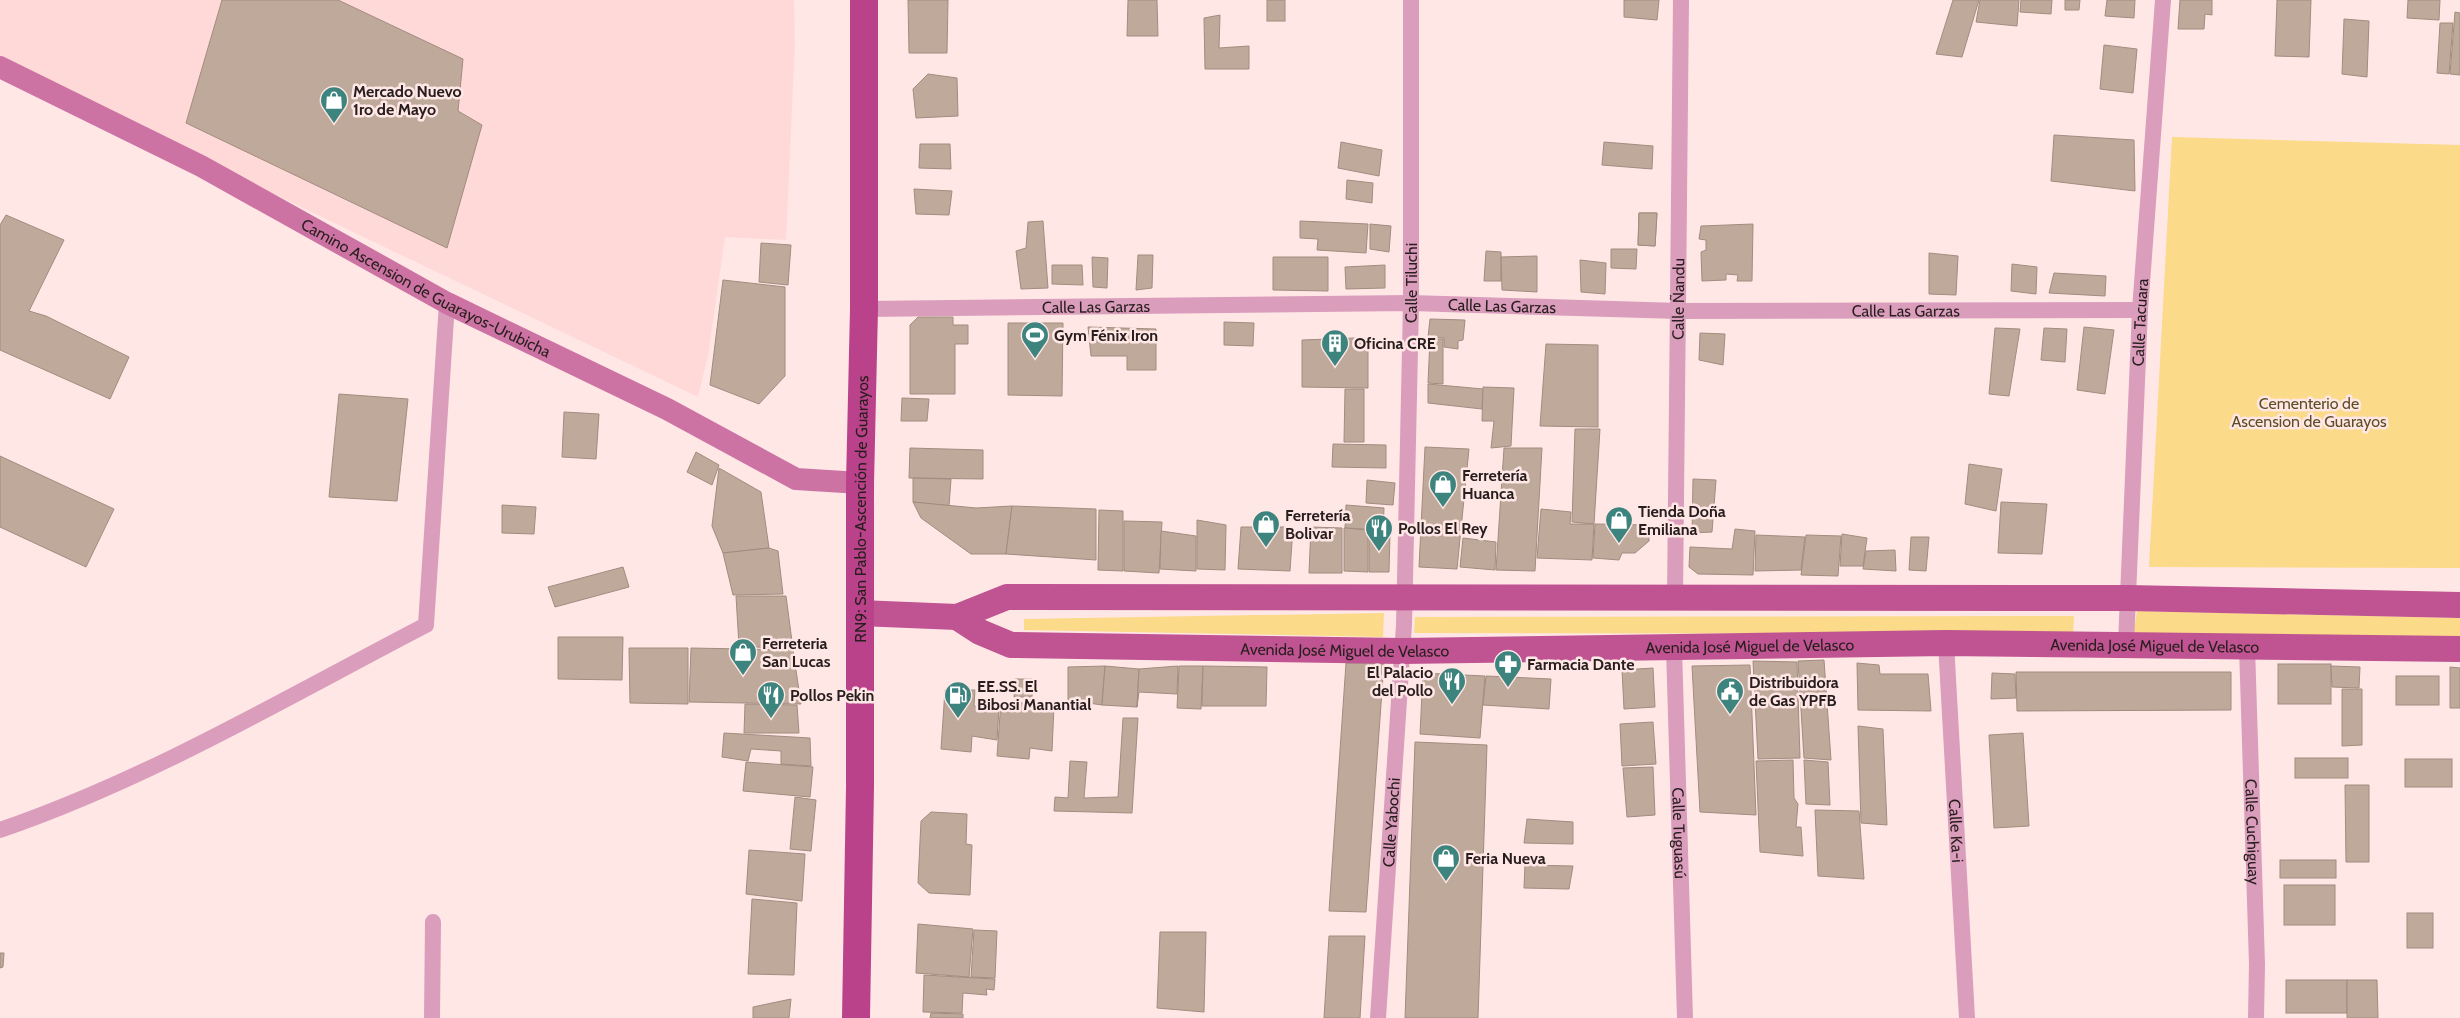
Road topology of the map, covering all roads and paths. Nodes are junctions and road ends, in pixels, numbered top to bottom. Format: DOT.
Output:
graph roads {
  1 [pos="864,0"];
  2 [pos="1411,0"];
  3 [pos="1682,0"];
  4 [pos="2163,0"];
  5 [pos="0,67"];
  6 [pos="447,303"];
  7 [pos="1411,303"];
  8 [pos="864,309"];
  9 [pos="2140,310"];
  10 [pos="1679,311"];
  11 [pos="860,483"];
  12 [pos="1405,597"];
  13 [pos="2128,598"];
  14 [pos="1675,599"];
  15 [pos="2460,605"];
  16 [pos="860,613"];
  17 [pos="957,617"];
  18 [pos="1404,625"];
  19 [pos="1946,643"];
  20 [pos="2126,644"];
  21 [pos="2247,647"];
  22 [pos="1674,648"];
  23 [pos="2460,649"];
  24 [pos="1402,651"];
  25 [pos="0,830"];
  26 [pos="433,922"];
  27 [pos="432,1018"];
  28 [pos="856,1018"];
  29 [pos="1378,1018"];
  30 [pos="1685,1018"];
  31 [pos="1967,1018"];
  32 [pos="2256,1018"];
  1 -- 8 [label="highway, RN9: San Pablo-Ascención de Guarayos"];
  2 -- 7 [label="street, Calle Tiluchi"];
  3 -- 10 [label="street, Calle Ñandu"];
  4 -- 9 [label="street, Calle Tacuara"];
  5 -- 6 [label="main road, Camino Ascension de Guarayos-Urubicha"];
  6 -- 11 [label="main road, Camino Ascension de Guarayos-Urubicha"];
  6 -- 25 [label="street"];
  7 -- 8 [label="street, Calle Las Garzas"];
  7 -- 10 [label="street, Calle Las Garzas"];
  7 -- 12 [label="street, Calle Tiluchi"];
  8 -- 11 [label="highway, RN9: San Pablo-Ascención de Guarayos"];
  9 -- 10 [label="street, Calle Las Garzas"];
  9 -- 13 [label="street, Calle Tacuara"];
  10 -- 14 [label="street, Calle Ñandu"];
  11 -- 16 [label="highway, RN9: San Pablo-Ascención de Guarayos"];
  12 -- 14 [label="main road"];
  12 -- 17 [label="main road"];
  12 -- 18 [label="street, Calle Tiluchi"];
  13 -- 14 [label="main road"];
  13 -- 15 [label="main road"];
  13 -- 20 [label="street, Calle Tacuara"];
  16 -- 17 [label="main road"];
  16 -- 28 [label="highway, RN9: San Pablo-Ascención de Guarayos"];
  17 -- 24 [label="main road, Avenida José Miguel de Velasco"];
  18 -- 24 [label="street, Calle Yabochi"];
  19 -- 20 [label="main road, Avenida José Miguel de Velasco"];
  19 -- 22 [label="main road, Avenida José Miguel de Velasco"];
  19 -- 31 [label="street, Calle Ka-i"];
  20 -- 21 [label="main road, Avenida José Miguel de Velasco"];
  21 -- 23 [label="main road, Avenida José Miguel de Velasco"];
  21 -- 32 [label="street, Calle Cuchiguay"];
  22 -- 24 [label="main road, Avenida José Miguel de Velasco"];
  22 -- 30 [label="street, Calle Tuguasú"];
  24 -- 29 [label="street, Calle Yabochi"];
  26 -- 27 [label="street"];
}
